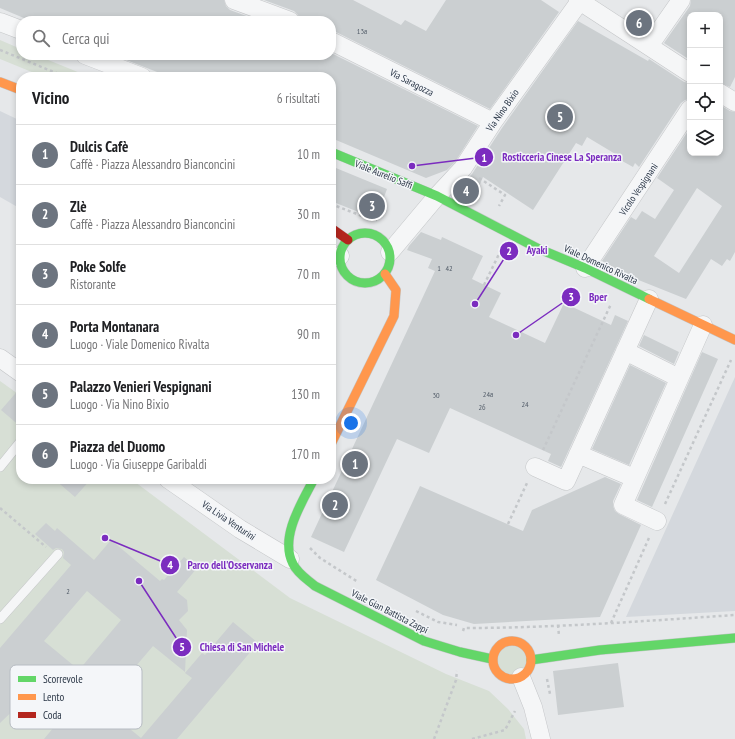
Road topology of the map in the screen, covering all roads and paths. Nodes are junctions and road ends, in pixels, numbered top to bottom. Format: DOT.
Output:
graph roads {
  1 [pos="234,0"];
  2 [pos="579,0"];
  3 [pos="681,0"];
  4 [pos="277,16"];
  5 [pos="0,22"];
  6 [pos="16,28"];
  7 [pos="336,44"];
  8 [pos="648,46"];
  9 [pos="0,50"];
  10 [pos="16,57"];
  11 [pos="24,60"];
  12 [pos="98,60"];
  13 [pos="53,72"];
  14 [pos="129,72"];
  15 [pos="687,72"];
  16 [pos="0,82"];
  17 [pos="16,88"];
  18 [pos="687,114"];
  19 [pos="493,122"];
  20 [pos="336,154"];
  21 [pos="463,168"];
  22 [pos="437,196"];
  23 [pos="342,209"];
  24 [pos="377,220"];
  25 [pos="490,224"];
  26 [pos="336,232"];
  27 [pos="348,240"];
  28 [pos="501,250"];
  29 [pos="390,252"];
  30 [pos="336,256"];
  31 [pos="336,258"];
  32 [pos="584,268"];
  33 [pos="385,274"];
  34 [pos="484,285"];
  35 [pos="620,285"];
  36 [pos="650,299"];
  37 [pos="703,325"];
  38 [pos="735,340"];
  39 [pos="626,351"];
  40 [pos="733,354"];
  41 [pos="0,358"];
  42 [pos="16,369"];
  43 [pos="679,378"];
  44 [pos="336,434"];
  45 [pos="16,447"];
  46 [pos="578,454"];
  47 [pos="0,467"];
  48 [pos="535,467"];
  49 [pos="634,478"];
  50 [pos="177,484"];
  51 [pos="312,484"];
  52 [pos="0,508"];
  53 [pos="657,521"];
  54 [pos="508,524"];
  55 [pos="308,542"];
  56 [pos="57,555"];
  57 [pos="290,559"];
  58 [pos="360,584"];
  59 [pos="409,608"];
  60 [pos="735,615"];
  61 [pos="0,619"];
  62 [pos="611,623"];
  63 [pos="457,625"];
  64 [pos="464,628"];
  65 [pos="735,638"];
  66 [pos="492,659"];
  67 [pos="531,660"];
  68 [pos="521,677"];
  69 [pos="456,680"];
  70 [pos="515,710"];
  71 [pos="434,739"];
  72 [pos="472,739"];
  73 [pos="541,739"];
  1 -- 4 [label="street"];
  2 -- 8 [label="street"];
  2 -- 19 [label="street, Via Nino Bixio"];
  3 -- 8 [label="street"];
  5 -- 6 [label="street"];
  7 -- 19 [label="street, Via Saragozza"];
  8 -- 15 [label="street"];
  9 -- 10 [label="path"];
  11 -- 13 [label="path"];
  12 -- 14 [label="street"];
  16 -- 17 [label="street"];
  18 -- 32 [label="street, Vicolo Vespignani"];
  19 -- 21 [label="street, Via Nino Bixio"];
  20 -- 22 [label="street, Viale Aurelio Saffi"];
  21 -- 22 [label="street, Via Nino Bixio"];
  21 -- 25 [label="path"];
  22 -- 25 [label="street, Viale Domenico Rivalta"];
  22 -- 29 [label="street, Via Nino Bixio"];
  23 -- 24 [label="path"];
  25 -- 32 [label="street, Viale Domenico Rivalta"];
  26 -- 27 [label="street"];
  27 -- 29 [label="street"];
  27 -- 30 [label="street"];
  28 -- 34 [label="path"];
  29 -- 33 [label="street"];
  31 -- 33 [label="street"];
  32 -- 35 [label="street, Viale Domenico Rivalta"];
  33 -- 44 [label="street"];
  35 -- 36 [label="street, Viale Domenico Rivalta"];
  35 -- 48 [label="path"];
  36 -- 37 [label="street, Viale Domenico Rivalta"];
  36 -- 39 [label="street"];
  37 -- 38 [label="street, Viale Domenico Rivalta"];
  37 -- 43 [label="street"];
  39 -- 43 [label="street"];
  39 -- 46 [label="street"];
  40 -- 53 [label="path"];
  41 -- 42 [label="street"];
  43 -- 49 [label="street"];
  45 -- 47 [label="lane"];
  46 -- 48 [label="street"];
  46 -- 49 [label="street"];
  48 -- 54 [label="path"];
  49 -- 53 [label="street"];
  50 -- 57 [label="street, Via Livia Venturini"];
  51 -- 57 [label="street"];
  52 -- 56 [label="path"];
  53 -- 62 [label="path"];
  55 -- 58 [label="path"];
  56 -- 61 [label="lane"];
  57 -- 66 [label="street, Viale Gian Battista Zappi"];
  59 -- 63 [label="path"];
  60 -- 62 [label="path"];
  62 -- 64 [label="path"];
  65 -- 67 [label="street"];
  66 -- 67 [label="street"];
  66 -- 68 [label="street"];
  67 -- 68 [label="street"];
  68 -- 73 [label="street"];
  69 -- 71 [label="path"];
  70 -- 72 [label="path"];
}
